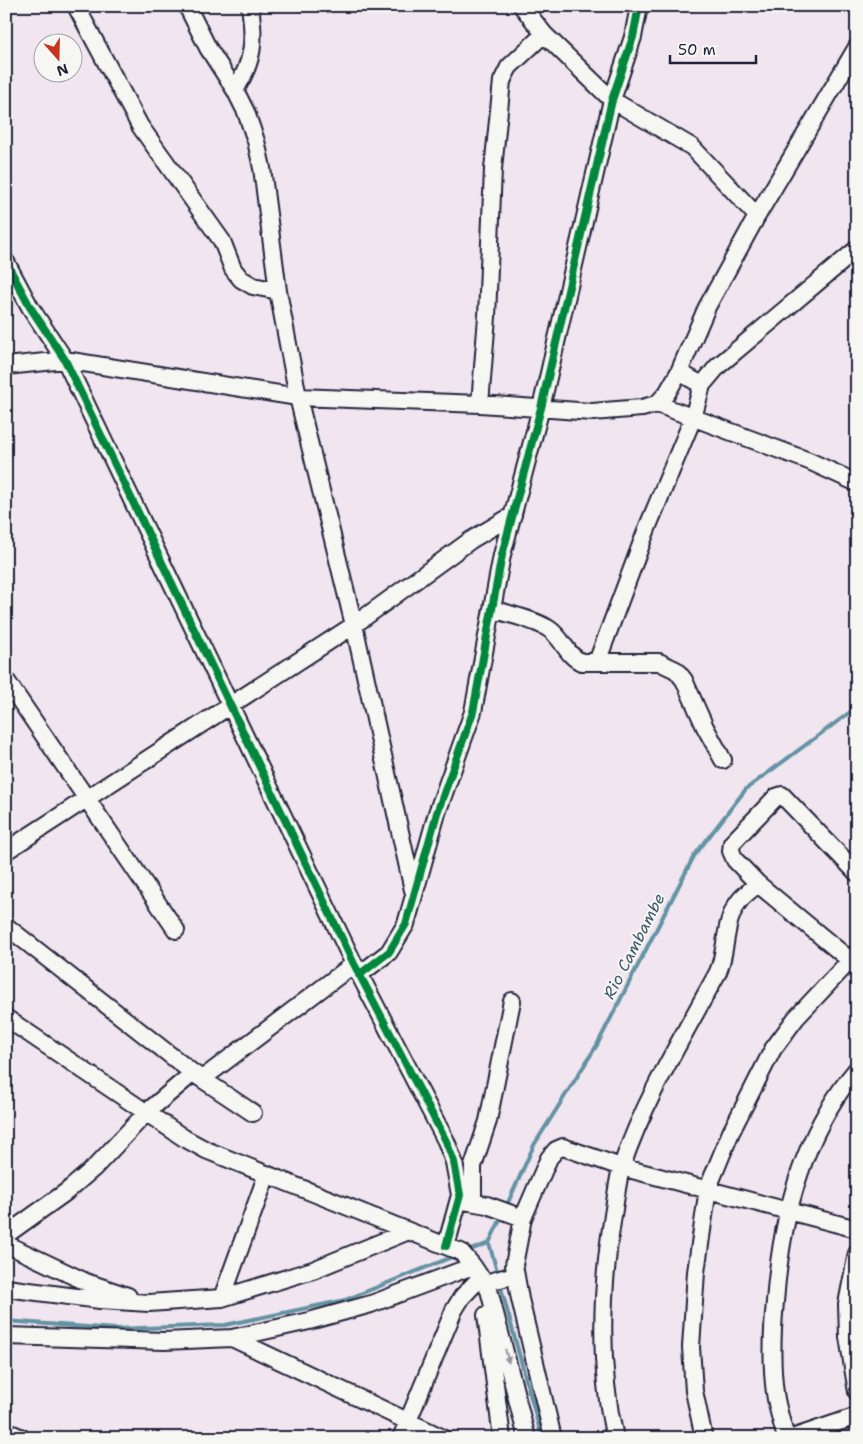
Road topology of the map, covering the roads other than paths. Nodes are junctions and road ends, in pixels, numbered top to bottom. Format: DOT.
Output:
graph roads {
  1 [pos="76,6"];
  2 [pos="187,6"];
  3 [pos="250,6"];
  4 [pos="522,6"];
  5 [pos="639,6"];
  6 [pos="544,34"];
  7 [pos="857,47"];
  8 [pos="235,90"];
  9 [pos="612,100"];
  10 [pos="757,216"];
  11 [pos="857,249"];
  12 [pos="6,262"];
  13 [pos="278,291"];
  14 [pos="65,360"];
  15 [pos="6,366"];
  16 [pos="679,372"];
  17 [pos="702,385"];
  18 [pos="298,397"];
  19 [pos="480,404"];
  20 [pos="657,404"];
  21 [pos="541,408"];
  22 [pos="693,418"];
  23 [pos="857,483"];
  24 [pos="513,515"];
  25 [pos="493,608"];
  26 [pos="354,625"];
  27 [pos="598,662"];
  28 [pos="6,680"];
  29 [pos="229,706"];
  30 [pos="723,760"];
  31 [pos="86,800"];
  32 [pos="6,851"];
  33 [pos="857,873"];
  34 [pos="758,884"];
  35 [pos="414,891"];
  36 [pos="6,926"];
  37 [pos="176,930"];
  38 [pos="854,960"];
  39 [pos="357,969"];
  40 [pos="512,1001"];
  41 [pos="6,1018"];
  42 [pos="857,1069"];
  43 [pos="197,1076"];
  44 [pos="147,1112"];
  45 [pos="253,1113"];
  46 [pos="621,1167"];
  47 [pos="268,1174"];
  48 [pos="708,1188"];
  49 [pos="473,1202"];
  50 [pos="788,1210"];
  51 [pos="519,1216"];
  52 [pos="857,1229"];
  53 [pos="406,1232"];
  54 [pos="6,1235"];
  55 [pos="6,1244"];
  56 [pos="446,1246"];
  57 [pos="857,1253"];
  58 [pos="489,1277"];
  59 [pos="6,1288"];
  60 [pos="222,1298"];
  61 [pos="150,1303"];
  62 [pos="6,1336"];
  63 [pos="232,1338"];
  64 [pos="857,1392"];
  65 [pos="857,1416"];
  66 [pos="407,1422"];
  67 [pos="6,1431"];
  68 [pos="22,1438"];
  69 [pos="401,1438"];
  70 [pos="443,1438"];
  71 [pos="502,1438"];
  72 [pos="527,1438"];
  73 [pos="554,1438"];
  74 [pos="616,1438"];
  75 [pos="704,1438"];
  76 [pos="786,1438"];
  77 [pos="792,1438"];
  1 -- 13 [label="street"];
  2 -- 8 [label="street"];
  3 -- 8 [label="street"];
  4 -- 6 [label="street"];
  5 -- 9 [label="street"];
  6 -- 9 [label="street"];
  6 -- 19 [label="street"];
  7 -- 10 [label="street"];
  8 -- 13 [label="street"];
  9 -- 10 [label="street"];
  9 -- 21 [label="street"];
  10 -- 16 [label="street"];
  11 -- 17 [label="street"];
  12 -- 14 [label="street"];
  13 -- 18 [label="street"];
  14 -- 15 [label="street"];
  14 -- 18 [label="street"];
  14 -- 29 [label="street"];
  16 -- 17 [label="street"];
  16 -- 20 [label="street"];
  17 -- 22 [label="street"];
  18 -- 19 [label="street"];
  18 -- 26 [label="street"];
  19 -- 21 [label="street"];
  20 -- 21 [label="street"];
  20 -- 22 [label="street"];
  21 -- 24 [label="street"];
  22 -- 23 [label="street"];
  22 -- 27 [label="street"];
  24 -- 25 [label="street"];
  24 -- 26 [label="street"];
  25 -- 27 [label="street"];
  25 -- 35 [label="street"];
  26 -- 29 [label="street"];
  26 -- 35 [label="street"];
  27 -- 30 [label="street"];
  28 -- 31 [label="street"];
  29 -- 31 [label="street"];
  29 -- 39 [label="street"];
  31 -- 32 [label="street"];
  31 -- 37 [label="street"];
  33 -- 34 [label="street"];
  34 -- 38 [label="street"];
  34 -- 46 [label="street"];
  35 -- 39 [label="street"];
  36 -- 43 [label="street"];
  38 -- 48 [label="street"];
  39 -- 43 [label="street"];
  39 -- 49 [label="street"];
  40 -- 49 [label="street"];
  41 -- 44 [label="street"];
  42 -- 50 [label="street"];
  43 -- 44 [label="street"];
  43 -- 45 [label="street"];
  44 -- 47 [label="street"];
  44 -- 54 [label="street"];
  46 -- 48 [label="street"];
  46 -- 51 [label="street"];
  46 -- 74 [label="street"];
  47 -- 53 [label="street"];
  47 -- 60 [label="street"];
  48 -- 50 [label="street"];
  48 -- 75 [label="street"];
  49 -- 51 [label="street"];
  49 -- 56 [label="street"];
  50 -- 52 [label="street"];
  50 -- 76 [label="street"];
  51 -- 58 [label="street"];
  53 -- 56 [label="street"];
  53 -- 60 [label="street"];
  55 -- 61 [label="street"];
  56 -- 58 [label="street"];
  57 -- 64 [label="street"];
  58 -- 63 [label="street"];
  58 -- 66 [label="street"];
  58 -- 71 [label="street"];
  58 -- 72 [label="street, one-way"];
  58 -- 73 [label="street"];
  59 -- 61 [label="street"];
  60 -- 61 [label="street"];
  62 -- 63 [label="street"];
  63 -- 66 [label="street"];
  65 -- 77 [label="street"];
  66 -- 69 [label="street"];
  66 -- 70 [label="street"];
  67 -- 68 [label="street"];
}
